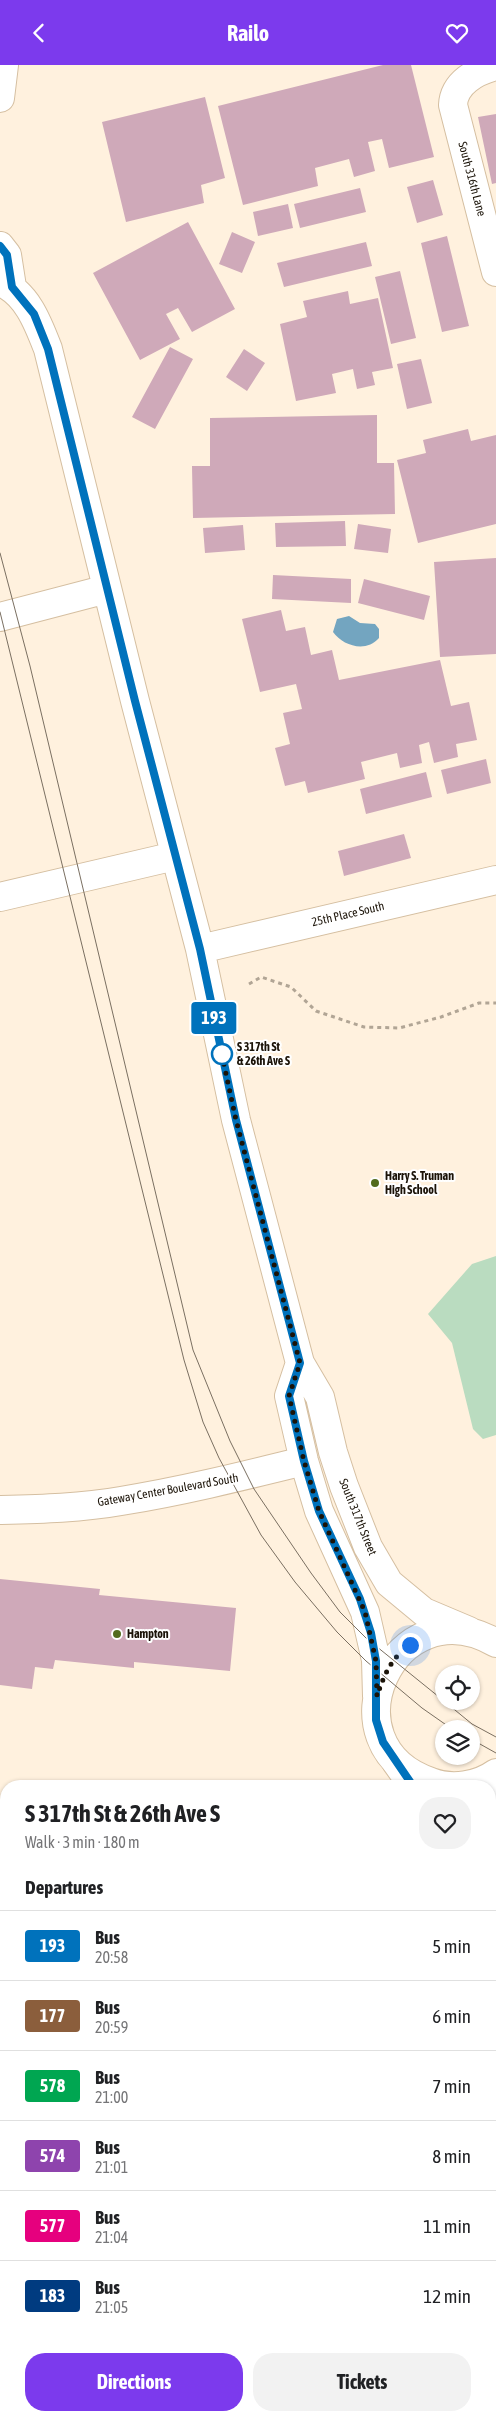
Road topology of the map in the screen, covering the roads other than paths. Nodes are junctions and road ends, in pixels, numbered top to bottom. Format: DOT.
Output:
graph roads {
  1 [pos="4,65"];
  2 [pos="496,66"];
  3 [pos="0,98"];
  4 [pos="0,246"];
  5 [pos="496,272"];
  6 [pos="6,284"];
  7 [pos="107,589"];
  8 [pos="0,617"];
  9 [pos="175,856"];
  10 [pos="496,880"];
  11 [pos="0,897"];
  12 [pos="200,949"];
  13 [pos="300,1363"];
  14 [pos="304,1461"];
  15 [pos="0,1510"];
  16 [pos="468,1631"];
  17 [pos="496,1643"];
  18 [pos="377,1696"];
  19 [pos="396,1762"];
  20 [pos="496,1773"];
  21 [pos="409,1780"];
  22 [pos="425,1780"];
  23 [pos="483,1780"];
  1 -- 3 [label="main road"];
  2 -- 5 [label="main road, South 316th Lane"];
  4 -- 6 [label="main road, South 317th Street"];
  6 -- 7 [label="main road, South 317th Street"];
  7 -- 8 [label="main road"];
  7 -- 9 [label="main road, South 317th Street"];
  9 -- 11 [label="main road"];
  9 -- 12 [label="main road, South 317th Street"];
  10 -- 12 [label="main road, 25th Place South"];
  12 -- 13 [label="main road, South 317th Street"];
  13 -- 14 [label="main road"];
  13 -- 16 [label="main road, South 317th Street"];
  14 -- 15 [label="main road, Gateway Center Boulevard South"];
  14 -- 18 [label="main road"];
  16 -- 17 [label="main road, South 317th Street"];
  16 -- 18 [label="main road"];
  18 -- 19 [label="main road"];
  19 -- 21 [label="main road"];
  19 -- 22 [label="main road"];
  20 -- 23 [label="main road"];
}
